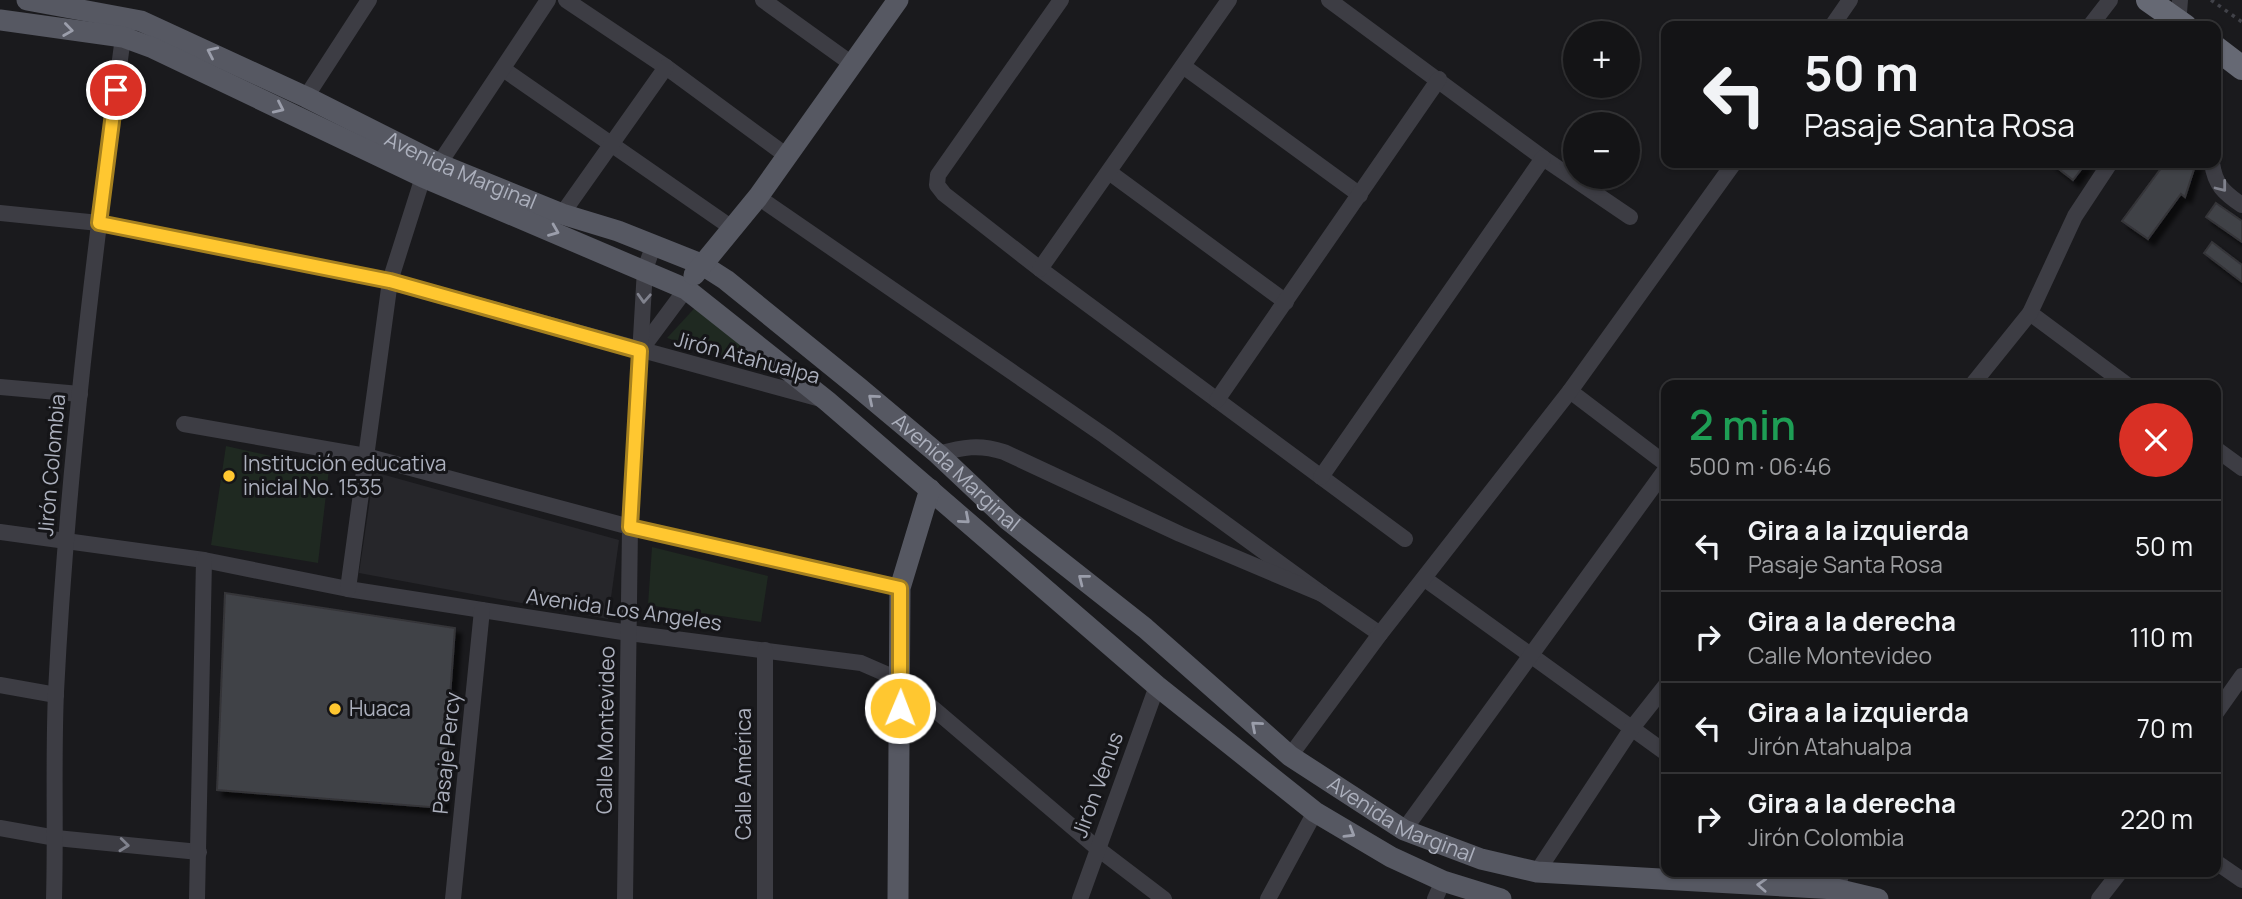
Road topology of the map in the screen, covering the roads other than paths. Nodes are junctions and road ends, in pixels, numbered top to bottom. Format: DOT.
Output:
graph roads {
  1 [pos="27,0"];
  2 [pos="369,0"];
  3 [pos="548,0"];
  4 [pos="566,0"];
  5 [pos="763,0"];
  6 [pos="898,0"];
  7 [pos="1061,0"];
  8 [pos="1229,0"];
  9 [pos="1328,0"];
  10 [pos="1850,0"];
  11 [pos="2110,0"];
  12 [pos="2148,0"];
  13 [pos="2181,19"];
  14 [pos="0,20"];
  15 [pos="1835,21"];
  16 [pos="2094,21"];
  17 [pos="123,37"];
  18 [pos="2221,52"];
  19 [pos="852,64"];
  20 [pos="1183,66"];
  21 [pos="666,67"];
  22 [pos="2242,68"];
  23 [pos="503,69"];
  24 [pos="1439,79"];
  25 [pos="306,97"];
  26 [pos="610,146"];
  27 [pos="787,156"];
  28 [pos="1543,158"];
  29 [pos="1730,168"];
  30 [pos="2107,168"];
  31 [pos="2213,168"];
  32 [pos="431,171"];
  33 [pos="1109,172"];
  34 [pos="1360,195"];
  35 [pos="758,197"];
  36 [pos="2242,205"];
  37 [pos="0,213"];
  38 [pos="562,214"];
  39 [pos="1630,217"];
  40 [pos="99,223"];
  41 [pos="732,228"];
  42 [pos="653,247"];
  43 [pos="701,264"];
  44 [pos="645,269"];
  45 [pos="1040,269"];
  46 [pos="390,281"];
  47 [pos="686,289"];
  48 [pos="1286,302"];
  49 [pos="2029,313"];
  50 [pos="640,351"];
  51 [pos="1976,380"];
  52 [pos="2120,380"];
  53 [pos="0,387"];
  54 [pos="1570,391"];
  55 [pos="80,394"];
  56 [pos="1217,400"];
  57 [pos="827,401"];
  58 [pos="184,424"];
  59 [pos="938,454"];
  60 [pos="366,456"];
  61 [pos="2221,457"];
  62 [pos="1661,462"];
  63 [pos="2242,468"];
  64 [pos="1661,473"];
  65 [pos="1321,477"];
  66 [pos="930,488"];
  67 [pos="630,527"];
  68 [pos="0,532"];
  69 [pos="1405,539"];
  70 [pos="66,542"];
  71 [pos="204,561"];
  72 [pos="1425,579"];
  73 [pos="900,588"];
  74 [pos="348,589"];
  75 [pos="1322,594"];
  76 [pos="482,610"];
  77 [pos="629,633"];
  78 [pos="1380,634"];
  79 [pos="765,650"];
  80 [pos="1532,655"];
  81 [pos="2242,676"];
  82 [pos="900,680"];
  83 [pos="0,685"];
  84 [pos="1157,687"];
  85 [pos="1661,692"];
  86 [pos="56,695"];
  87 [pos="2221,706"];
  88 [pos="1633,728"];
  89 [pos="1661,749"];
  90 [pos="1290,756"];
  91 [pos="1315,812"];
  92 [pos="0,828"];
  93 [pos="1404,830"];
  94 [pos="56,838"];
  95 [pos="1097,848"];
  96 [pos="199,852"];
  97 [pos="2221,865"];
  98 [pos="1537,873"];
  99 [pos="2116,877"];
  100 [pos="2242,880"];
  101 [pos="1837,887"];
  102 [pos="1439,890"];
  103 [pos="54,899"];
  104 [pos="197,899"];
  105 [pos="453,899"];
  106 [pos="625,899"];
  107 [pos="765,899"];
  108 [pos="898,899"];
  109 [pos="1080,899"];
  110 [pos="1164,899"];
  111 [pos="1268,899"];
  112 [pos="1501,899"];
  113 [pos="1878,899"];
  114 [pos="2099,899"];
  25 -- 1 [label="main road, Avenida Marginal, one-way"];
  2 -- 25 [label="street"];
  3 -- 23 [label="street"];
  4 -- 21 [label="street"];
  5 -- 19 [label="street"];
  6 -- 19 [label="main road"];
  7 -- 45 [label="street"];
  8 -- 20 [label="street"];
  9 -- 24 [label="street"];
  10 -- 15 [label="street"];
  11 -- 16 [label="street"];
  12 -- 13 [label="highway"];
  14 -- 17 [label="main road, Avenida Marginal, one-way"];
  17 -- 32 [label="main road, Avenida Marginal, one-way"];
  17 -- 40 [label="street, Jirón Colombia"];
  18 -- 22 [label="highway"];
  19 -- 27 [label="main road"];
  20 -- 33 [label="street"];
  20 -- 34 [label="street"];
  21 -- 26 [label="street"];
  21 -- 27 [label="street"];
  23 -- 26 [label="street"];
  23 -- 32 [label="street"];
  24 -- 28 [label="street"];
  24 -- 34 [label="street"];
  25 -- 32 [label="main road, Avenida Marginal"];
  26 -- 38 [label="street"];
  26 -- 41 [label="street"];
  27 -- 35 [label="main road"];
  28 -- 39 [label="street"];
  28 -- 65 [label="street"];
  29 -- 54 [label="street"];
  30 -- 49 [label="street"];
  31 -- 36 [label="street, one-way"];
  32 -- 38 [label="main road, Avenida Marginal"];
  32 -- 44 [label="main road, Avenida Marginal, one-way"];
  32 -- 46 [label="street"];
  33 -- 45 [label="street"];
  33 -- 48 [label="street"];
  34 -- 48 [label="street"];
  35 -- 41 [label="main road"];
  35 -- 75 [label="street"];
  37 -- 40 [label="street, Jirón Atahualpa"];
  38 -- 42 [label="main road, Avenida Marginal"];
  40 -- 46 [label="street, Jirón Atahualpa"];
  40 -- 55 [label="street, Jirón Colombia"];
  41 -- 43 [label="main road"];
  42 -- 43 [label="main road, Avenida Marginal"];
  42 -- 44 [label="street, Calle Montevideo"];
  43 -- 47 [label="main road"];
  59 -- 43 [label="main road, Avenida Marginal, one-way"];
  44 -- 47 [label="main road, Avenida Marginal"];
  44 -- 50 [label="street, Calle Montevideo, one-way"];
  45 -- 56 [label="street"];
  46 -- 50 [label="street, Jirón Atahualpa"];
  46 -- 60 [label="street"];
  47 -- 50 [label="street"];
  47 -- 57 [label="main road, Avenida Marginal"];
  48 -- 56 [label="street"];
  49 -- 51 [label="street"];
  49 -- 52 [label="street"];
  50 -- 57 [label="street, Jirón Atahualpa"];
  50 -- 67 [label="street, Calle Montevideo"];
  53 -- 55 [label="street"];
  54 -- 62 [label="street"];
  54 -- 72 [label="street"];
  55 -- 70 [label="street, Jirón Colombia"];
  56 -- 65 [label="street"];
  57 -- 66 [label="main road, Avenida Marginal"];
  58 -- 60 [label="street"];
  59 -- 75 [label="street"];
  90 -- 59 [label="main road, Avenida Marginal, one-way"];
  60 -- 67 [label="street"];
  60 -- 74 [label="street"];
  61 -- 63 [label="street"];
  64 -- 80 [label="street"];
  65 -- 69 [label="street"];
  66 -- 73 [label="main road"];
  66 -- 84 [label="main road, Avenida Marginal, one-way"];
  67 -- 73 [label="street"];
  67 -- 77 [label="street, Calle Montevideo"];
  68 -- 70 [label="street, Avenida Los Angeles"];
  70 -- 71 [label="street, Avenida Los Angeles"];
  70 -- 86 [label="street, Jirón Colombia"];
  71 -- 74 [label="street, Avenida Los Angeles"];
  71 -- 96 [label="street"];
  72 -- 78 [label="street"];
  72 -- 80 [label="street"];
  73 -- 82 [label="main road"];
  74 -- 76 [label="street, Avenida Los Angeles"];
  75 -- 78 [label="street"];
  76 -- 77 [label="street, Avenida Los Angeles"];
  76 -- 105 [label="street, Pasaje Percy"];
  77 -- 79 [label="street, Avenida Los Angeles"];
  77 -- 106 [label="street, Calle Montevideo"];
  78 -- 90 [label="street"];
  79 -- 82 [label="street, Avenida Los Angeles"];
  79 -- 107 [label="street, Calle América"];
  80 -- 88 [label="street"];
  80 -- 93 [label="street"];
  81 -- 87 [label="street"];
  82 -- 95 [label="street, Avenida Los Angeles"];
  82 -- 108 [label="main road"];
  83 -- 86 [label="street"];
  84 -- 91 [label="main road, Avenida Marginal"];
  84 -- 95 [label="street, Jirón Venus"];
  85 -- 88 [label="street"];
  86 -- 94 [label="street, Jirón Colombia"];
  88 -- 89 [label="street"];
  88 -- 98 [label="street"];
  90 -- 93 [label="main road, Avenida Marginal"];
  91 -- 102 [label="main road, Avenida Marginal, one-way"];
  91 -- 111 [label="street"];
  92 -- 94 [label="street"];
  93 -- 98 [label="main road, Avenida Marginal"];
  94 -- 96 [label="street, one-way"];
  94 -- 103 [label="street, Jirón Colombia"];
  95 -- 109 [label="street, Jirón Venus"];
  95 -- 110 [label="street, Avenida Los Angeles"];
  96 -- 104 [label="street"];
  97 -- 100 [label="street"];
  101 -- 98 [label="main road, Avenida Marginal, one-way"];
  99 -- 114 [label="street"];
  101 -- 113 [label="main road, Avenida Marginal"];
  102 -- 112 [label="main road, Avenida Marginal"];
}
